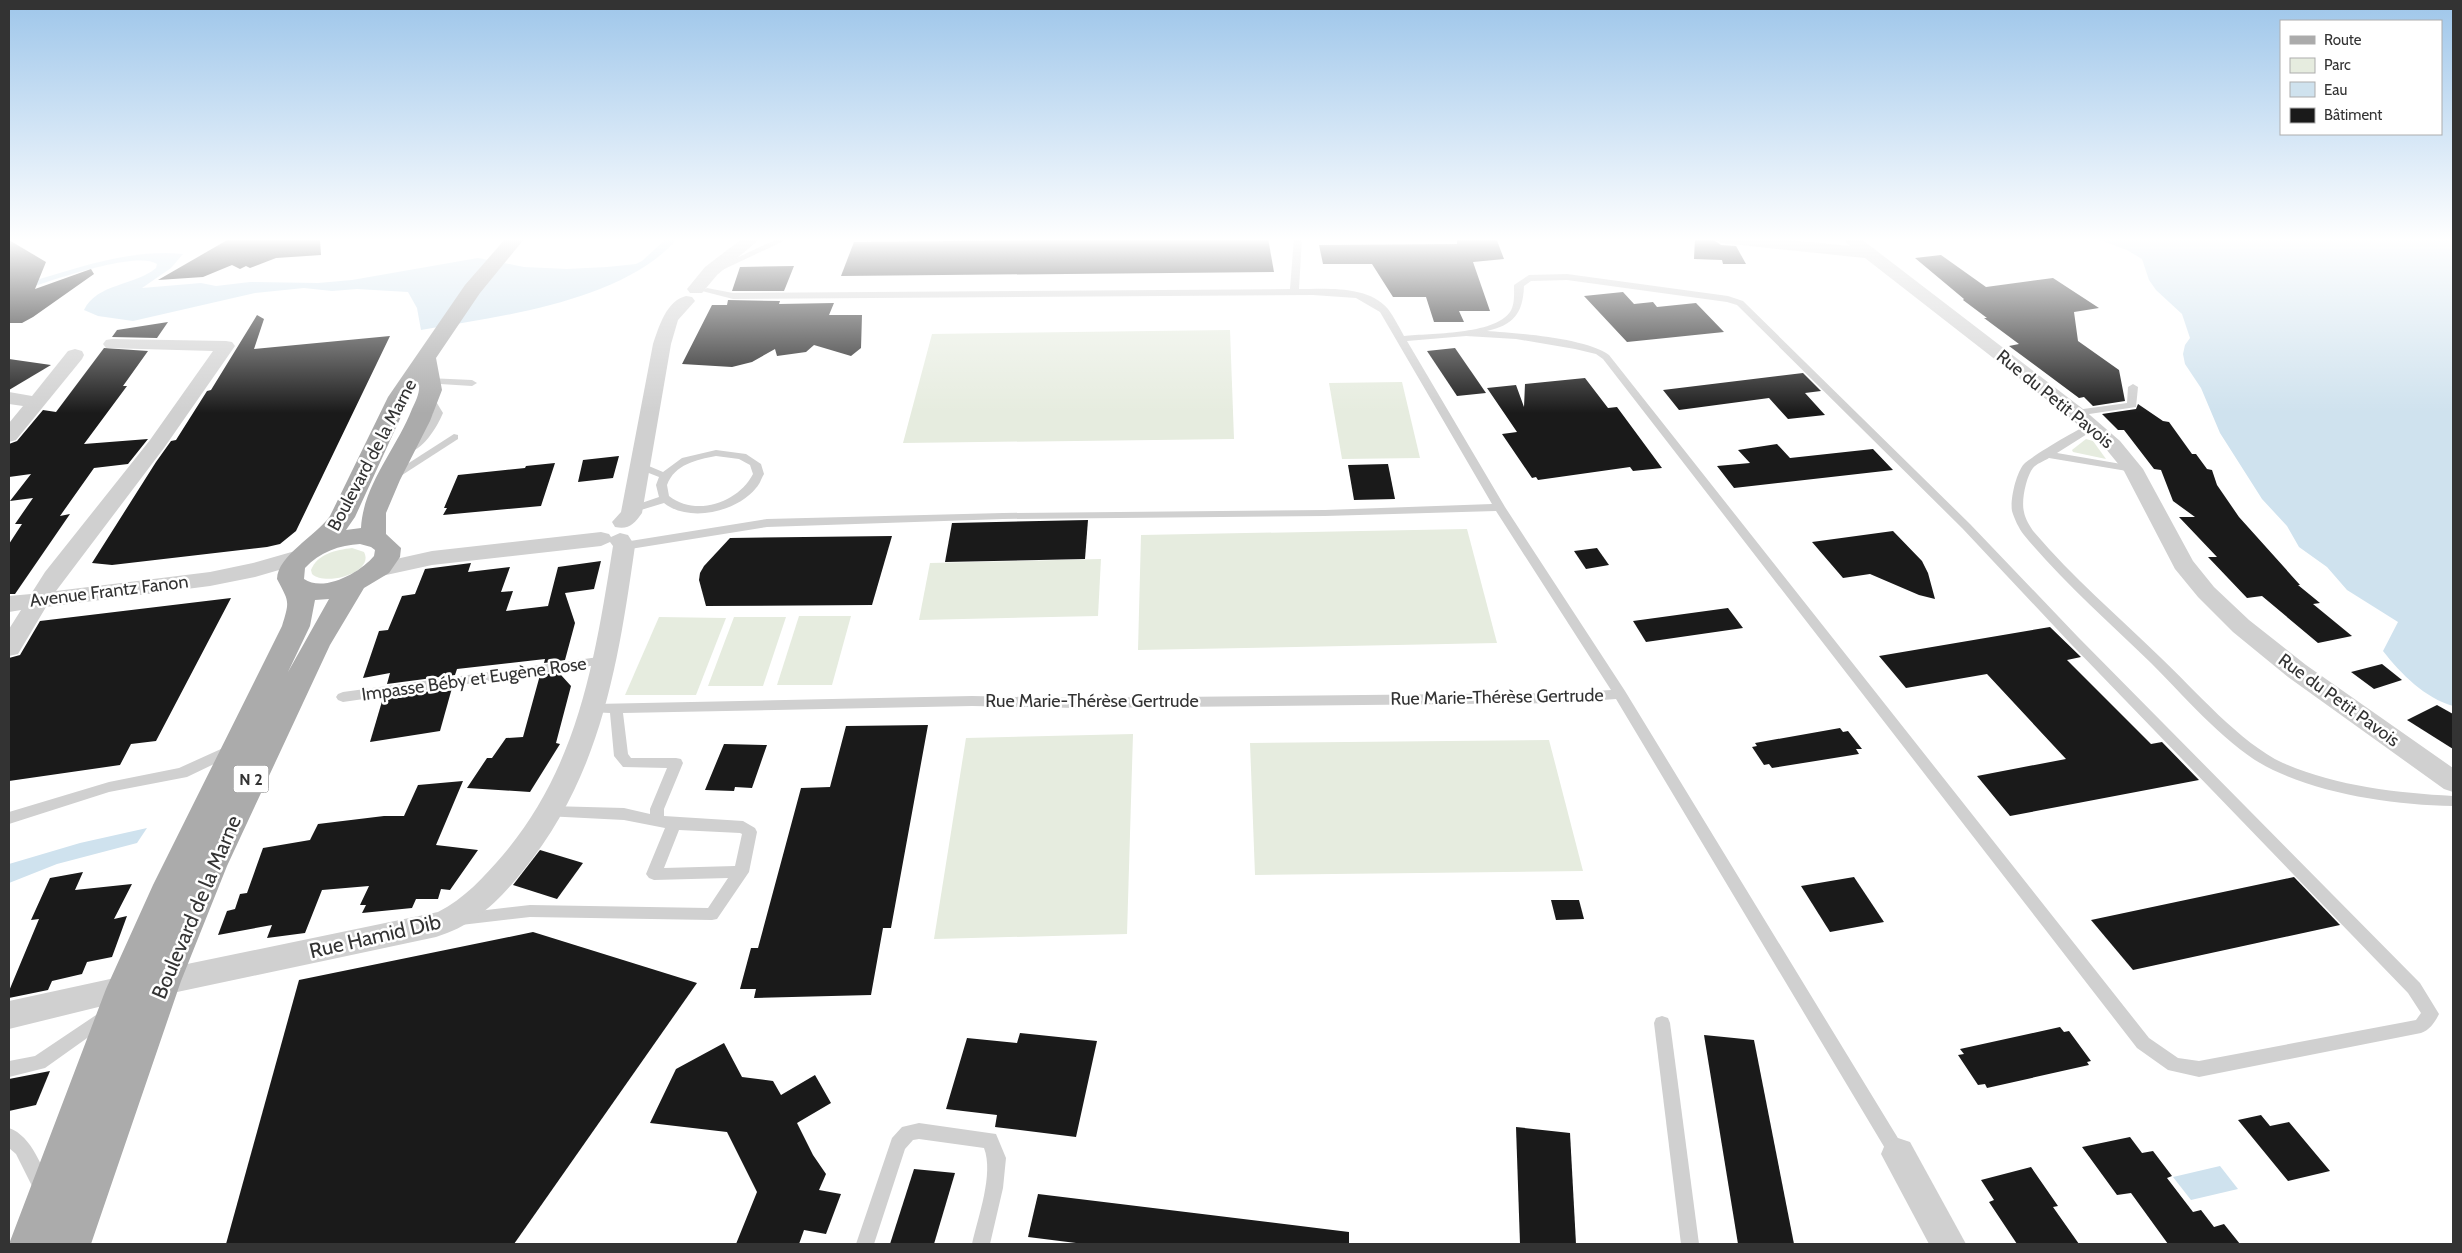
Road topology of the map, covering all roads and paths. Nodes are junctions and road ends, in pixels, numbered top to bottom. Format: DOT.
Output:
graph roads {
  1 [pos="467,296"];
  2 [pos="693,296"];
  3 [pos="1362,296"];
  4 [pos="1518,296"];
  5 [pos="1710,296"];
  6 [pos="1925,296"];
  7 [pos="1466,333"];
  8 [pos="1401,339"];
  9 [pos="112,344"];
  10 [pos="75,354"];
  11 [pos="428,379"];
  12 [pos="472,383"];
  13 [pos="2133,387"];
  14 [pos="9,398"];
  15 [pos="36,402"];
  16 [pos="2084,420"];
  17 [pos="9,436"];
  18 [pos="454,437"];
  19 [pos="2045,454"];
  20 [pos="640,466"];
  21 [pos="2133,469"];
  22 [pos="665,476"];
  23 [pos="388,480"];
  24 [pos="664,499"];
  25 [pos="1499,507"];
  26 [pos="617,531"];
  27 [pos="380,542"];
  28 [pos="308,552"];
  29 [pos="366,577"];
  30 [pos="210,579"];
  31 [pos="295,586"];
  32 [pos="41,599"];
  33 [pos="9,604"];
  34 [pos="9,648"];
  35 [pos="606,660"];
  36 [pos="1620,694"];
  37 [pos="342,697"];
  38 [pos="605,709"];
  39 [pos="237,747"];
  40 [pos="2453,782"];
  41 [pos="2453,801"];
  42 [pos="550,812"];
  43 [pos="9,818"];
  44 [pos="657,820"];
  45 [pos="674,824"];
  46 [pos="741,872"];
  47 [pos="448,920"];
  48 [pos="163,982"];
  49 [pos="121,998"];
  50 [pos="9,1015"];
  51 [pos="1662,1023"];
  52 [pos="9,1069"];
  53 [pos="9,1136"];
  54 [pos="1898,1154"];
  55 [pos="47,1199"];
  56 [pos="30,1244"];
  57 [pos="70,1244"];
  58 [pos="865,1244"];
  59 [pos="981,1244"];
  60 [pos="1690,1244"];
  61 [pos="1948,1244"];
  1 -- 11 [label="main road, Boulevard de la Marne"];
  2 -- 20 [label="street"];
  3 -- 8 [label="lane, Rue Marie-Thérèse Gertrude"];
  4 -- 7 [label="lane"];
  5 -- 7 [label="lane"];
  6 -- 16 [label="street, Rue du Petit Pavois"];
  7 -- 8 [label="lane"];
  8 -- 25 [label="lane, Rue Marie-Thérèse Gertrude"];
  9 -- 32 [label="street"];
  10 -- 15 [label="street"];
  11 -- 12 [label="lane"];
  11 -- 23 [label="main road, Boulevard de la Marne"];
  11 -- 28 [label="main road, Boulevard de la Marne"];
  13 -- 16 [label="lane"];
  14 -- 15 [label="street"];
  15 -- 17 [label="street"];
  16 -- 19 [label="lane"];
  16 -- 21 [label="street, Rue du Petit Pavois"];
  18 -- 23 [label="lane"];
  19 -- 21 [label="lane"];
  19 -- 41 [label="lane"];
  20 -- 22 [label="lane"];
  20 -- 26 [label="street"];
  21 -- 40 [label="street, Rue du Petit Pavois"];
  22 -- 24 [label="lane"];
  22 -- 24 [label="lane"];
  23 -- 27 [label="main road, Boulevard de la Marne"];
  24 -- 26 [label="lane"];
  25 -- 26 [label="lane"];
  25 -- 36 [label="lane, Rue Marie-Thérèse Gertrude"];
  26 -- 27 [label="street"];
  26 -- 29 [label="street"];
  26 -- 35 [label="street"];
  27 -- 28 [label="main road"];
  27 -- 29 [label="main road, Boulevard de la Marne"];
  28 -- 30 [label="street, Avenue Frantz Fanon"];
  28 -- 31 [label="main road, Boulevard de la Marne"];
  29 -- 31 [label="main road"];
  29 -- 48 [label="main road, Boulevard de la Marne / N 2"];
  30 -- 31 [label="street, Avenue Frantz Fanon"];
  30 -- 32 [label="street, Avenue Frantz Fanon"];
  31 -- 39 [label="main road, Boulevard de la Marne / N 2"];
  32 -- 33 [label="street, Avenue Frantz Fanon"];
  32 -- 34 [label="street"];
  35 -- 37 [label="lane, Impasse Béby et Eugène Rose"];
  35 -- 38 [label="street"];
  36 -- 38 [label="lane, Rue Marie-Thérèse Gertrude"];
  36 -- 54 [label="lane"];
  38 -- 42 [label="street, Rue Hamid Dib"];
  38 -- 44 [label="lane"];
  39 -- 43 [label="lane"];
  39 -- 49 [label="main road, Boulevard de la Marne / N 2"];
  42 -- 44 [label="lane"];
  42 -- 47 [label="street, Rue Hamid Dib"];
  44 -- 45 [label="lane"];
  45 -- 46 [label="lane"];
  45 -- 46 [label="lane"];
  46 -- 47 [label="lane"];
  47 -- 48 [label="street, Rue Hamid Dib"];
  48 -- 57 [label="main road, Boulevard de la Marne / N 2"];
  49 -- 50 [label="street"];
  49 -- 52 [label="lane"];
  49 -- 55 [label="main road, Boulevard de la Marne / N 2"];
  51 -- 60 [label="lane"];
  53 -- 55 [label="lane"];
  54 -- 61 [label="street"];
  55 -- 56 [label="main road, Boulevard de la Marne / N 2"];
  58 -- 59 [label="lane"];
}
